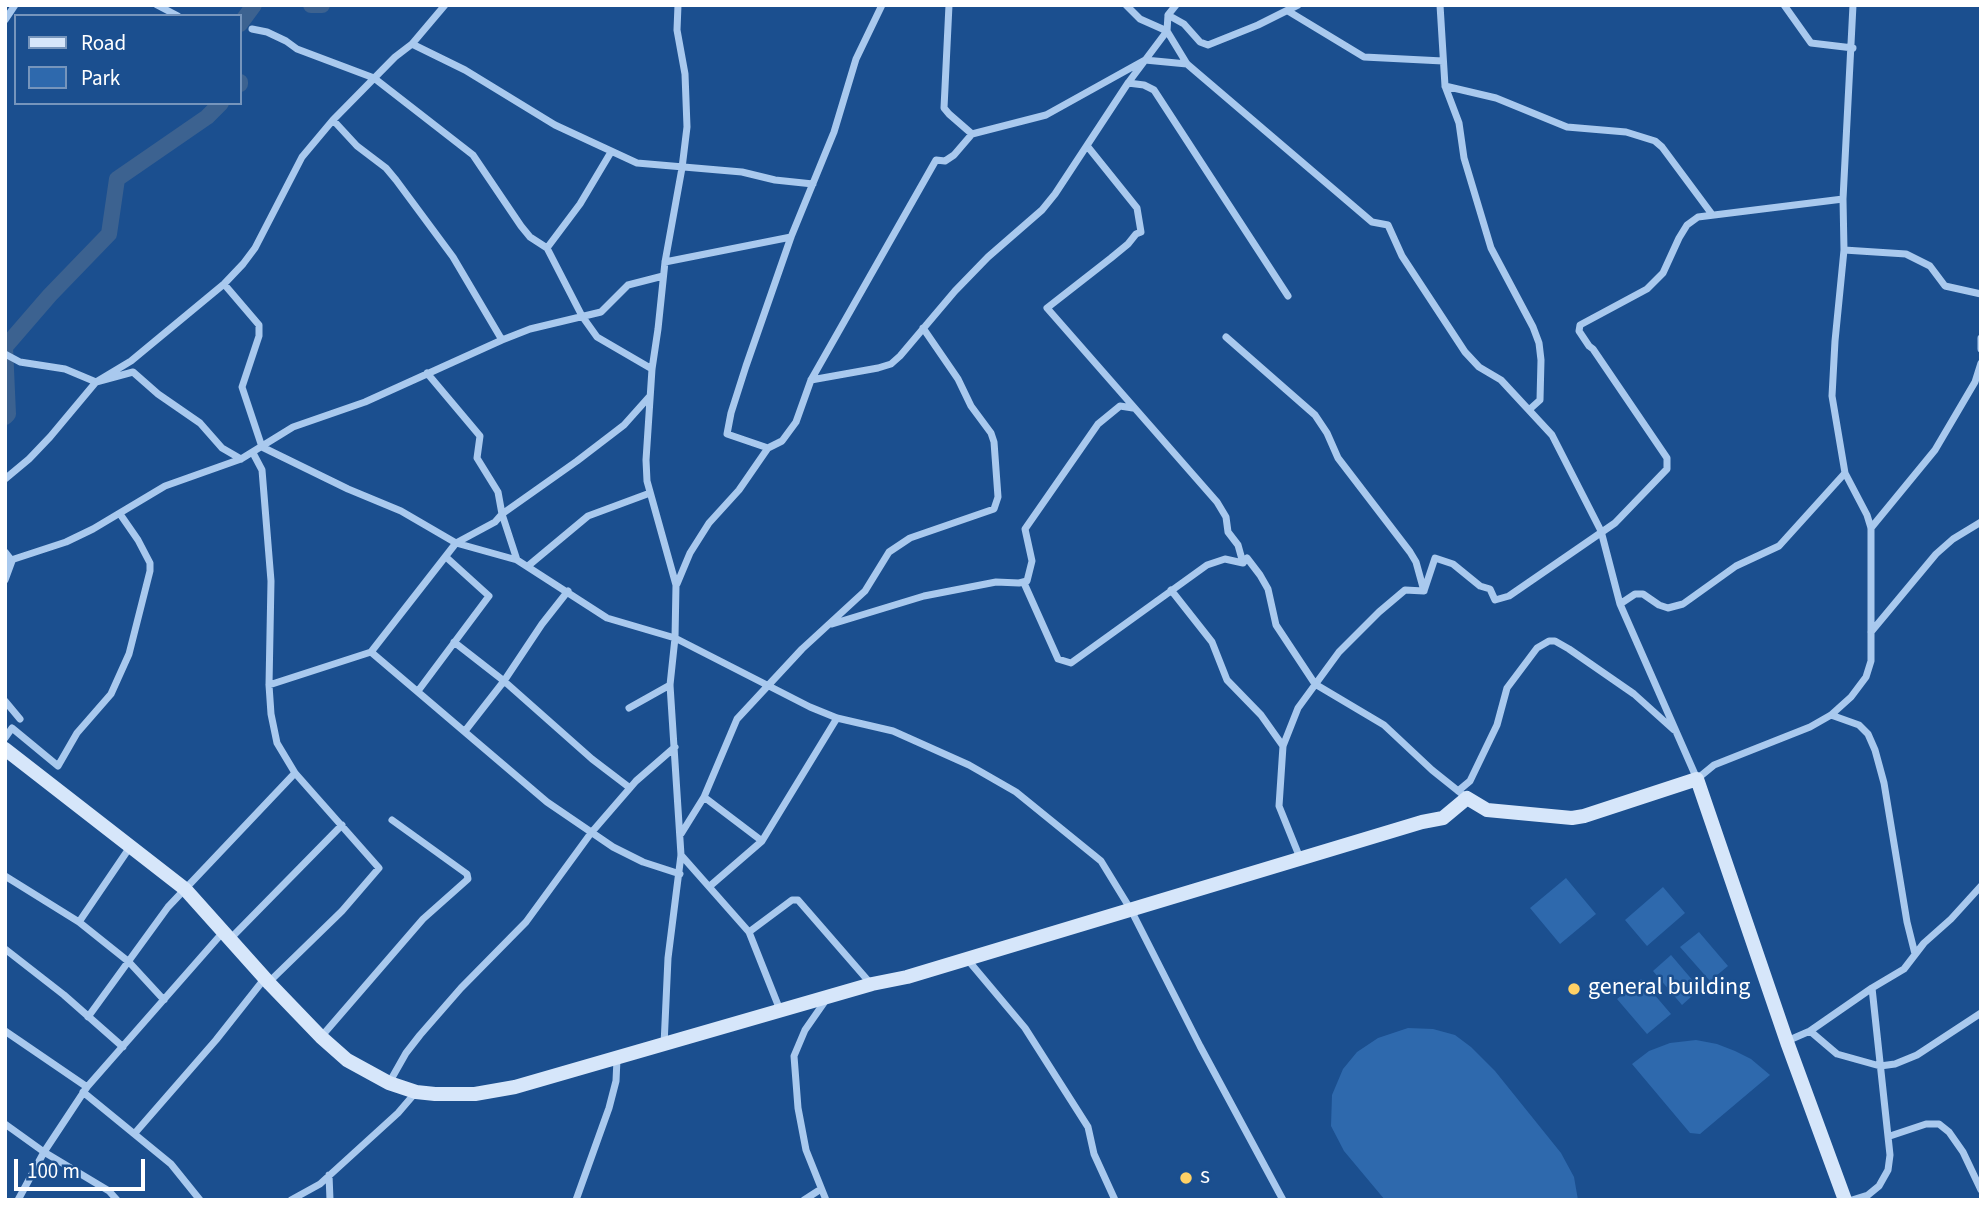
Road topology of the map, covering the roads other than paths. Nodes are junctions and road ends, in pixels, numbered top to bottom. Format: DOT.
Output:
graph roads {
  1 [pos="16,5"];
  2 [pos="157,5"];
  3 [pos="445,5"];
  4 [pos="678,5"];
  5 [pos="882,5"];
  6 [pos="949,5"];
  7 [pos="1126,5"];
  8 [pos="1176,5"];
  9 [pos="1298,5"];
  10 [pos="1440,5"];
  11 [pos="1784,5"];
  12 [pos="1853,5"];
  13 [pos="1289,11"];
  14 [pos="174,14"];
  15 [pos="1168,15"];
  16 [pos="5,20"];
  17 [pos="252,29"];
  18 [pos="1167,31"];
  19 [pos="412,44"];
  20 [pos="1853,48"];
  21 [pos="1145,60"];
  22 [pos="1443,61"];
  23 [pos="1187,64"];
  24 [pos="374,78"];
  25 [pos="1128,83"];
  26 [pos="1445,86"];
  27 [pos="333,120"];
  28 [pos="972,134"];
  29 [pos="1088,147"];
  30 [pos="611,152"];
  31 [pos="682,167"];
  32 [pos="813,184"];
  33 [pos="1843,199"];
  34 [pos="1711,214"];
  35 [pos="791,237"];
  36 [pos="547,248"];
  37 [pos="1844,250"];
  38 [pos="664,261"];
  39 [pos="663,276"];
  40 [pos="224,284"];
  41 [pos="1981,294"];
  42 [pos="1288,296"];
  43 [pos="582,316"];
  44 [pos="923,328"];
  45 [pos="1226,337"];
  46 [pos="1981,338"];
  47 [pos="502,340"];
  48 [pos="1981,349"];
  49 [pos="5,354"];
  50 [pos="1981,363"];
  51 [pos="652,369"];
  52 [pos="427,373"];
  53 [pos="811,380"];
  54 [pos="96,382"];
  55 [pos="650,396"];
  56 [pos="1134,408"];
  57 [pos="1530,409"];
  58 [pos="262,447"];
  59 [pos="768,447"];
  60 [pos="253,453"];
  61 [pos="241,459"];
  62 [pos="1845,473"];
  63 [pos="5,479"];
  64 [pos="650,492"];
  65 [pos="120,514"];
  66 [pos="502,514"];
  67 [pos="1981,522"];
  68 [pos="1871,528"];
  69 [pos="1601,531"];
  70 [pos="456,543"];
  71 [pos="5,552"];
  72 [pos="446,556"];
  73 [pos="517,560"];
  74 [pos="8,561"];
  75 [pos="1242,563"];
  76 [pos="528,566"];
  77 [pos="5,580"];
  78 [pos="1024,583"];
  79 [pos="676,585"];
  80 [pos="1171,590"];
  81 [pos="568,591"];
  82 [pos="1424,591"];
  83 [pos="1620,604"];
  84 [pos="830,625"];
  85 [pos="1871,632"];
  86 [pos="675,638"];
  87 [pos="454,642"];
  88 [pos="371,652"];
  89 [pos="504,681"];
  90 [pos="1315,684"];
  91 [pos="269,685"];
  92 [pos="670,685"];
  93 [pos="767,686"];
  94 [pos="418,691"];
  95 [pos="5,701"];
  96 [pos="629,708"];
  97 [pos="1830,715"];
  98 [pos="837,718"];
  99 [pos="20,719"];
  100 [pos="465,731"];
  101 [pos="1678,733"];
  102 [pos="5,738"];
  103 [pos="1283,746"];
  104 [pos="675,747"];
  105 [pos="5,749"];
  106 [pos="295,774"];
  107 [pos="1697,779"];
  108 [pos="630,788"];
  109 [pos="1462,795"];
  110 [pos="704,797"];
  111 [pos="392,820"];
  112 [pos="342,825"];
  113 [pos="592,833"];
  114 [pos="680,835"];
  115 [pos="762,841"];
  116 [pos="130,847"];
  117 [pos="681,855"];
  118 [pos="1300,859"];
  119 [pos="680,874"];
  120 [pos="5,876"];
  121 [pos="710,886"];
  122 [pos="1981,887"];
  123 [pos="185,888"];
  124 [pos="1131,910"];
  125 [pos="79,922"];
  126 [pos="749,932"];
  127 [pos="228,934"];
  128 [pos="5,949"];
  129 [pos="1915,954"];
  130 [pos="967,959"];
  131 [pos="130,962"];
  132 [pos="267,980"];
  133 [pos="872,984"];
  134 [pos="1872,988"];
  135 [pos="828,997"];
  136 [pos="164,1000"];
  137 [pos="780,1010"];
  138 [pos="1981,1013"];
  139 [pos="89,1017"];
  140 [pos="5,1031"];
  141 [pos="1810,1031"];
  142 [pos="321,1037"];
  143 [pos="1787,1042"];
  144 [pos="664,1045"];
  145 [pos="123,1047"];
  146 [pos="617,1059"];
  147 [pos="1881,1066"];
  148 [pos="389,1083"];
  149 [pos="85,1090"];
  150 [pos="416,1092"];
  151 [pos="5,1124"];
  152 [pos="135,1133"];
  153 [pos="1889,1136"];
  154 [pos="44,1152"];
  155 [pos="329,1174"];
  156 [pos="821,1189"];
  157 [pos="1981,1189"];
  158 [pos="18,1200"];
  159 [pos="117,1200"];
  160 [pos="200,1200"];
  161 [pos="291,1200"];
  162 [pos="330,1200"];
  163 [pos="576,1200"];
  164 [pos="804,1200"];
  165 [pos="826,1200"];
  166 [pos="1115,1200"];
  167 [pos="1283,1200"];
  168 [pos="1846,1200"];
  169 [pos="1852,1200"];
  1 -- 16 [label="street"];
  2 -- 14 [label="street"];
  3 -- 19 [label="street"];
  4 -- 31 [label="street"];
  5 -- 32 [label="street"];
  6 -- 28 [label="street"];
  7 -- 18 [label="street"];
  8 -- 15 [label="street"];
  9 -- 13 [label="street"];
  10 -- 22 [label="street"];
  11 -- 20 [label="street"];
  12 -- 20 [label="street"];
  13 -- 15 [label="street"];
  13 -- 22 [label="street"];
  15 -- 18 [label="street"];
  17 -- 24 [label="street"];
  18 -- 21 [label="street"];
  18 -- 23 [label="street"];
  19 -- 24 [label="street"];
  19 -- 30 [label="street"];
  20 -- 33 [label="street"];
  21 -- 23 [label="street"];
  21 -- 25 [label="street"];
  21 -- 28 [label="street"];
  22 -- 26 [label="street"];
  23 -- 57 [label="street"];
  24 -- 27 [label="street"];
  24 -- 36 [label="street"];
  25 -- 29 [label="street"];
  25 -- 42 [label="street"];
  26 -- 34 [label="street"];
  26 -- 57 [label="street"];
  27 -- 40 [label="street"];
  27 -- 47 [label="street"];
  28 -- 53 [label="street"];
  29 -- 44 [label="street"];
  29 -- 56 [label="street"];
  30 -- 31 [label="street"];
  30 -- 36 [label="street"];
  31 -- 32 [label="street"];
  31 -- 38 [label="street"];
  32 -- 35 [label="street"];
  33 -- 34 [label="street"];
  33 -- 37 [label="street"];
  34 -- 69 [label="street"];
  35 -- 38 [label="street"];
  35 -- 59 [label="street"];
  36 -- 43 [label="street"];
  37 -- 41 [label="street"];
  37 -- 62 [label="street"];
  38 -- 39 [label="street"];
  39 -- 43 [label="street"];
  39 -- 51 [label="street"];
  40 -- 54 [label="street"];
  40 -- 58 [label="street"];
  43 -- 47 [label="street"];
  43 -- 51 [label="street"];
  44 -- 53 [label="street"];
  44 -- 84 [label="street"];
  45 -- 82 [label="street"];
  46 -- 48 [label="street"];
  47 -- 52 [label="street"];
  49 -- 54 [label="street"];
  50 -- 68 [label="street"];
  51 -- 55 [label="street"];
  52 -- 58 [label="street"];
  52 -- 66 [label="street"];
  53 -- 59 [label="street"];
  54 -- 61 [label="street"];
  54 -- 63 [label="street"];
  55 -- 64 [label="street"];
  55 -- 66 [label="street"];
  56 -- 75 [label="street"];
  56 -- 78 [label="street"];
  57 -- 69 [label="street"];
  58 -- 60 [label="street"];
  58 -- 70 [label="street"];
  59 -- 79 [label="street"];
  60 -- 61 [label="street"];
  60 -- 91 [label="street"];
  61 -- 65 [label="street"];
  62 -- 68 [label="street"];
  62 -- 83 [label="street"];
  64 -- 76 [label="street"];
  64 -- 79 [label="street"];
  65 -- 74 [label="street"];
  65 -- 102 [label="street"];
  66 -- 70 [label="street"];
  66 -- 73 [label="street"];
  67 -- 85 [label="street"];
  68 -- 85 [label="street"];
  69 -- 82 [label="street"];
  69 -- 83 [label="street"];
  70 -- 72 [label="street"];
  70 -- 73 [label="street"];
  71 -- 74 [label="street"];
  72 -- 87 [label="street"];
  72 -- 88 [label="street"];
  73 -- 76 [label="street"];
  74 -- 77 [label="street"];
  75 -- 80 [label="street"];
  75 -- 90 [label="street"];
  76 -- 81 [label="street"];
  78 -- 80 [label="street"];
  78 -- 84 [label="street"];
  79 -- 86 [label="street"];
  80 -- 103 [label="street"];
  81 -- 86 [label="street"];
  81 -- 89 [label="street"];
  82 -- 90 [label="street"];
  83 -- 101 [label="street"];
  84 -- 93 [label="street"];
  85 -- 97 [label="street"];
  86 -- 92 [label="street"];
  86 -- 93 [label="street"];
  87 -- 89 [label="street"];
  87 -- 94 [label="street"];
  88 -- 91 [label="street"];
  88 -- 94 [label="street"];
  89 -- 100 [label="street"];
  89 -- 108 [label="street"];
  90 -- 103 [label="street"];
  90 -- 109 [label="street"];
  91 -- 106 [label="street"];
  92 -- 96 [label="street"];
  92 -- 104 [label="street"];
  93 -- 98 [label="street"];
  93 -- 110 [label="street"];
  94 -- 100 [label="street"];
  95 -- 99 [label="street"];
  97 -- 107 [label="street"];
  97 -- 129 [label="street"];
  98 -- 115 [label="street"];
  98 -- 124 [label="street"];
  100 -- 113 [label="street"];
  101 -- 107 [label="street"];
  101 -- 109 [label="street"];
  103 -- 118 [label="street"];
  104 -- 108 [label="street"];
  104 -- 114 [label="street"];
  105 -- 116 [label="street"];
  106 -- 112 [label="street"];
  106 -- 123 [label="street"];
  107 -- 109 [label="street"];
  107 -- 143 [label="street"];
  108 -- 113 [label="street"];
  109 -- 118 [label="street"];
  110 -- 114 [label="street"];
  110 -- 115 [label="street"];
  111 -- 142 [label="street"];
  112 -- 127 [label="street"];
  112 -- 132 [label="street"];
  113 -- 119 [label="street"];
  113 -- 148 [label="street"];
  114 -- 117 [label="street"];
  115 -- 121 [label="street"];
  116 -- 123 [label="street"];
  116 -- 125 [label="street"];
  117 -- 119 [label="street"];
  117 -- 121 [label="street"];
  118 -- 124 [label="street"];
  119 -- 144 [label="street"];
  120 -- 125 [label="street"];
  121 -- 126 [label="street"];
  122 -- 129 [label="street"];
  123 -- 127 [label="street"];
  123 -- 131 [label="street"];
  124 -- 130 [label="street"];
  124 -- 167 [label="street"];
  125 -- 131 [label="street"];
  126 -- 133 [label="street"];
  126 -- 137 [label="street"];
  127 -- 132 [label="street"];
  127 -- 136 [label="street"];
  128 -- 139 [label="street"];
  129 -- 134 [label="street"];
  130 -- 133 [label="street"];
  130 -- 166 [label="street"];
  131 -- 136 [label="street"];
  131 -- 139 [label="street"];
  132 -- 142 [label="street"];
  132 -- 152 [label="street"];
  133 -- 135 [label="street"];
  134 -- 141 [label="street"];
  134 -- 147 [label="street"];
  135 -- 137 [label="street"];
  135 -- 156 [label="street"];
  136 -- 145 [label="street"];
  137 -- 144 [label="street"];
  138 -- 147 [label="street"];
  139 -- 145 [label="street"];
  140 -- 149 [label="street"];
  141 -- 143 [label="street"];
  141 -- 147 [label="street"];
  142 -- 148 [label="street"];
  143 -- 168 [label="street"];
  144 -- 146 [label="street"];
  145 -- 149 [label="street"];
  146 -- 150 [label="street"];
  146 -- 163 [label="street"];
  147 -- 153 [label="street"];
  148 -- 150 [label="street"];
  149 -- 152 [label="street"];
  149 -- 154 [label="street"];
  150 -- 155 [label="street"];
  151 -- 154 [label="street"];
  152 -- 160 [label="street"];
  153 -- 157 [label="street"];
  153 -- 169 [label="street"];
  154 -- 158 [label="street"];
  154 -- 159 [label="street"];
  155 -- 161 [label="street"];
  155 -- 162 [label="street"];
  156 -- 164 [label="street"];
  156 -- 165 [label="street"];
}
